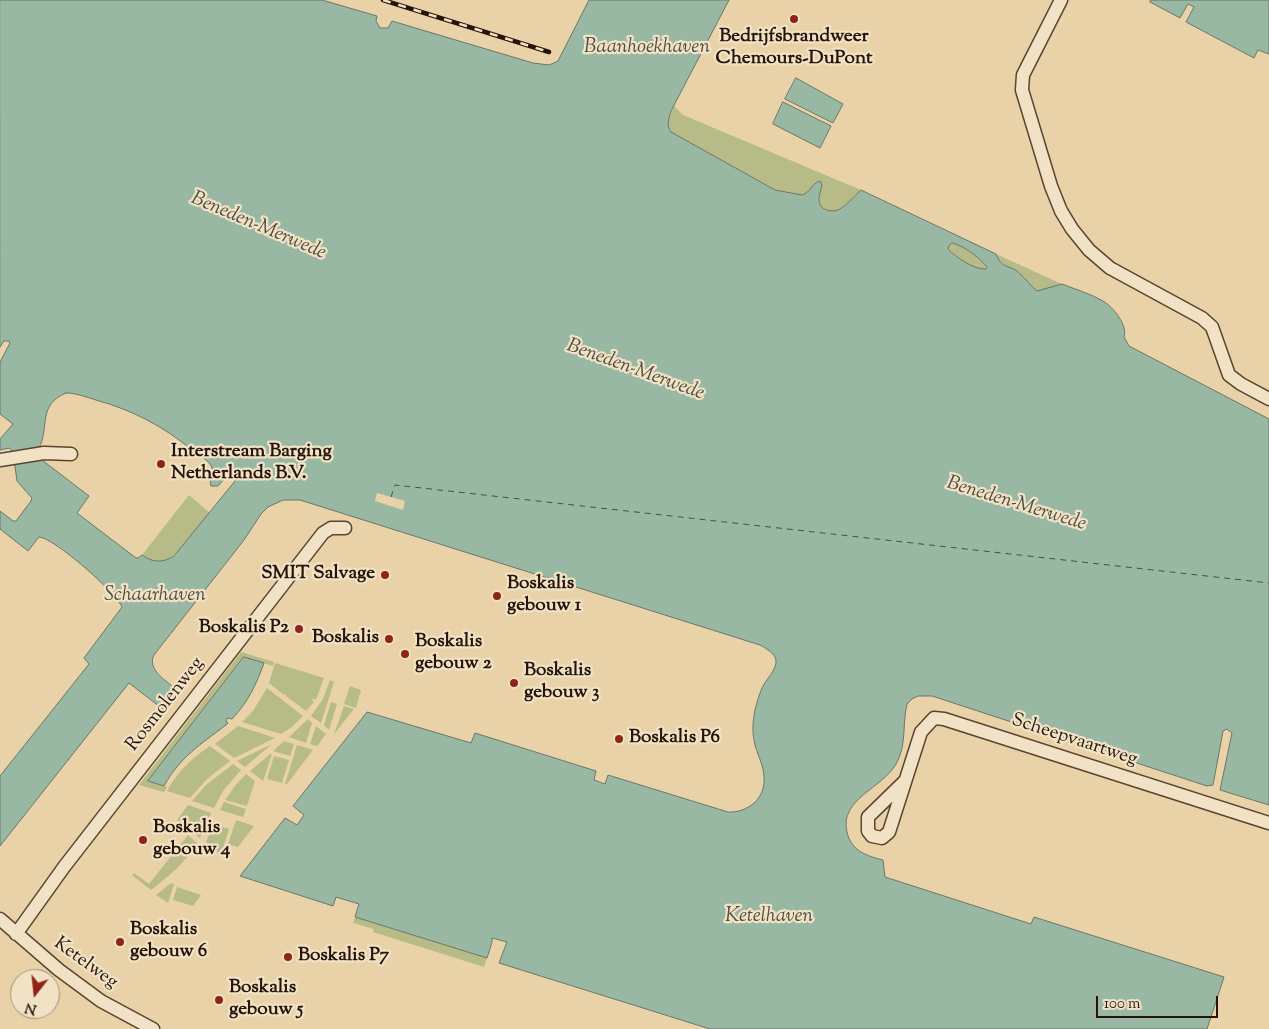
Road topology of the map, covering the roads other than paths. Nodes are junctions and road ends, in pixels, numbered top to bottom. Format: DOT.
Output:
graph roads {
  1 [pos="1061,0"];
  2 [pos="1269,399"];
  3 [pos="71,454"];
  4 [pos="2,459"];
  5 [pos="345,528"];
  6 [pos="905,781"];
  7 [pos="1269,823"];
  8 [pos="0,919"];
  9 [pos="16,934"];
  10 [pos="152,1029"];
  1 -- 2 [label="street"];
  3 -- 4 [label="street"];
  5 -- 9 [label="street, Rosmolenweg"];
  6 -- 7 [label="street, Scheepvaartweg"];
  8 -- 9 [label="street, Ketelweg"];
  9 -- 10 [label="street, Ketelweg"];
}
